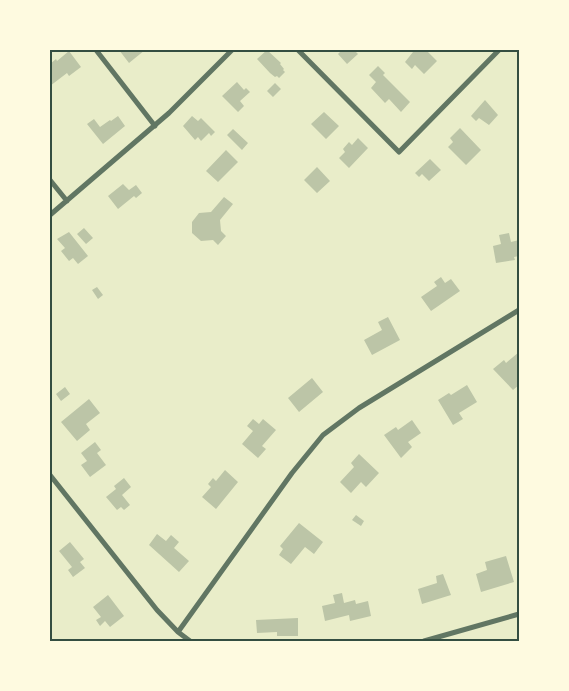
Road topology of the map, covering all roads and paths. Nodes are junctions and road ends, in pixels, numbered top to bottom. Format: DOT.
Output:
graph roads {
  1 [pos="96,50"];
  2 [pos="232,50"];
  3 [pos="298,50"];
  4 [pos="499,50"];
  5 [pos="154,126"];
  6 [pos="50,180"];
  7 [pos="67,201"];
  8 [pos="50,215"];
  9 [pos="519,310"];
  10 [pos="50,475"];
  11 [pos="519,614"];
  12 [pos="178,632"];
  13 [pos="190,641"];
  14 [pos="424,641"];
  1 -- 5 [label="street"];
  2 -- 5 [label="street"];
  3 -- 4 [label="street"];
  5 -- 7 [label="street"];
  6 -- 7 [label="street"];
  7 -- 8 [label="street"];
  9 -- 12 [label="street"];
  10 -- 12 [label="street"];
  11 -- 14 [label="street"];
  12 -- 13 [label="street"];
}
